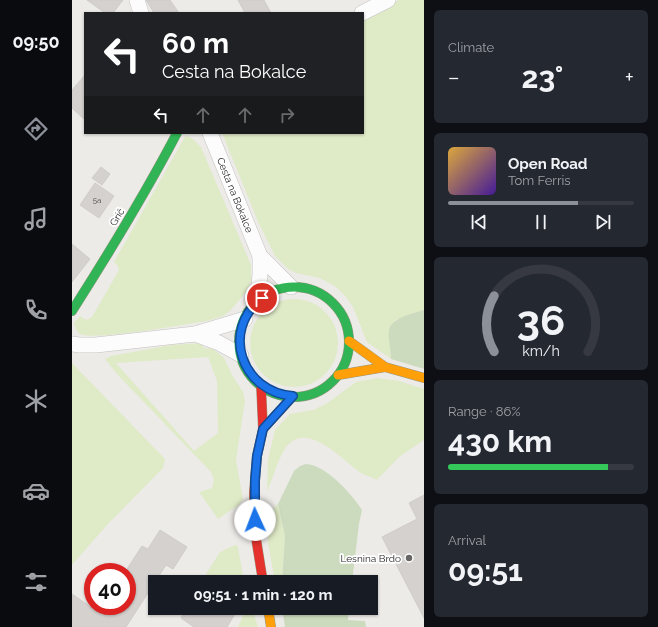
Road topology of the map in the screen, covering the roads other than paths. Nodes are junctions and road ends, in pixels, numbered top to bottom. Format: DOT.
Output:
graph roads {
  1 [pos="136,0"];
  2 [pos="388,0"];
  3 [pos="141,12"];
  4 [pos="364,12"];
  5 [pos="176,134"];
  6 [pos="210,134"];
  7 [pos="260,256"];
  8 [pos="291,287"];
  9 [pos="257,302"];
  10 [pos="72,311"];
  11 [pos="245,319"];
  12 [pos="195,334"];
  13 [pos="349,341"];
  14 [pos="72,344"];
  15 [pos="242,355"];
  16 [pos="385,367"];
  17 [pos="338,375"];
  18 [pos="424,378"];
  19 [pos="261,384"];
  20 [pos="293,396"];
  21 [pos="263,429"];
  22 [pos="262,575"];
  23 [pos="269,615"];
  24 [pos="271,627"];
  1 -- 3 [label="street"];
  2 -- 4 [label="street"];
  5 -- 10 [label="street, Grič"];
  6 -- 7 [label="street, Cesta na Bokalce"];
  7 -- 8 [label="street, Cesta na Bokalce"];
  7 -- 9 [label="street, Cesta na Bokalce"];
  8 -- 9 [label="street, Cesta na Bokalce"];
  8 -- 13 [label="street, Cesta na Bokalce"];
  9 -- 11 [label="street, Cesta na Bokalce"];
  11 -- 12 [label="street"];
  11 -- 15 [label="street, Cesta na Bokalce"];
  12 -- 14 [label="street"];
  12 -- 15 [label="street"];
  13 -- 16 [label="street"];
  13 -- 17 [label="street, Cesta na Bokalce"];
  15 -- 19 [label="street, Cesta na Bokalce"];
  16 -- 17 [label="street"];
  16 -- 18 [label="street"];
  17 -- 20 [label="street, Cesta na Bokalce"];
  19 -- 20 [label="street, Cesta na Bokalce"];
  19 -- 21 [label="street"];
  20 -- 21 [label="street"];
  21 -- 22 [label="street"];
  23 -- 24 [label="street"];
}
